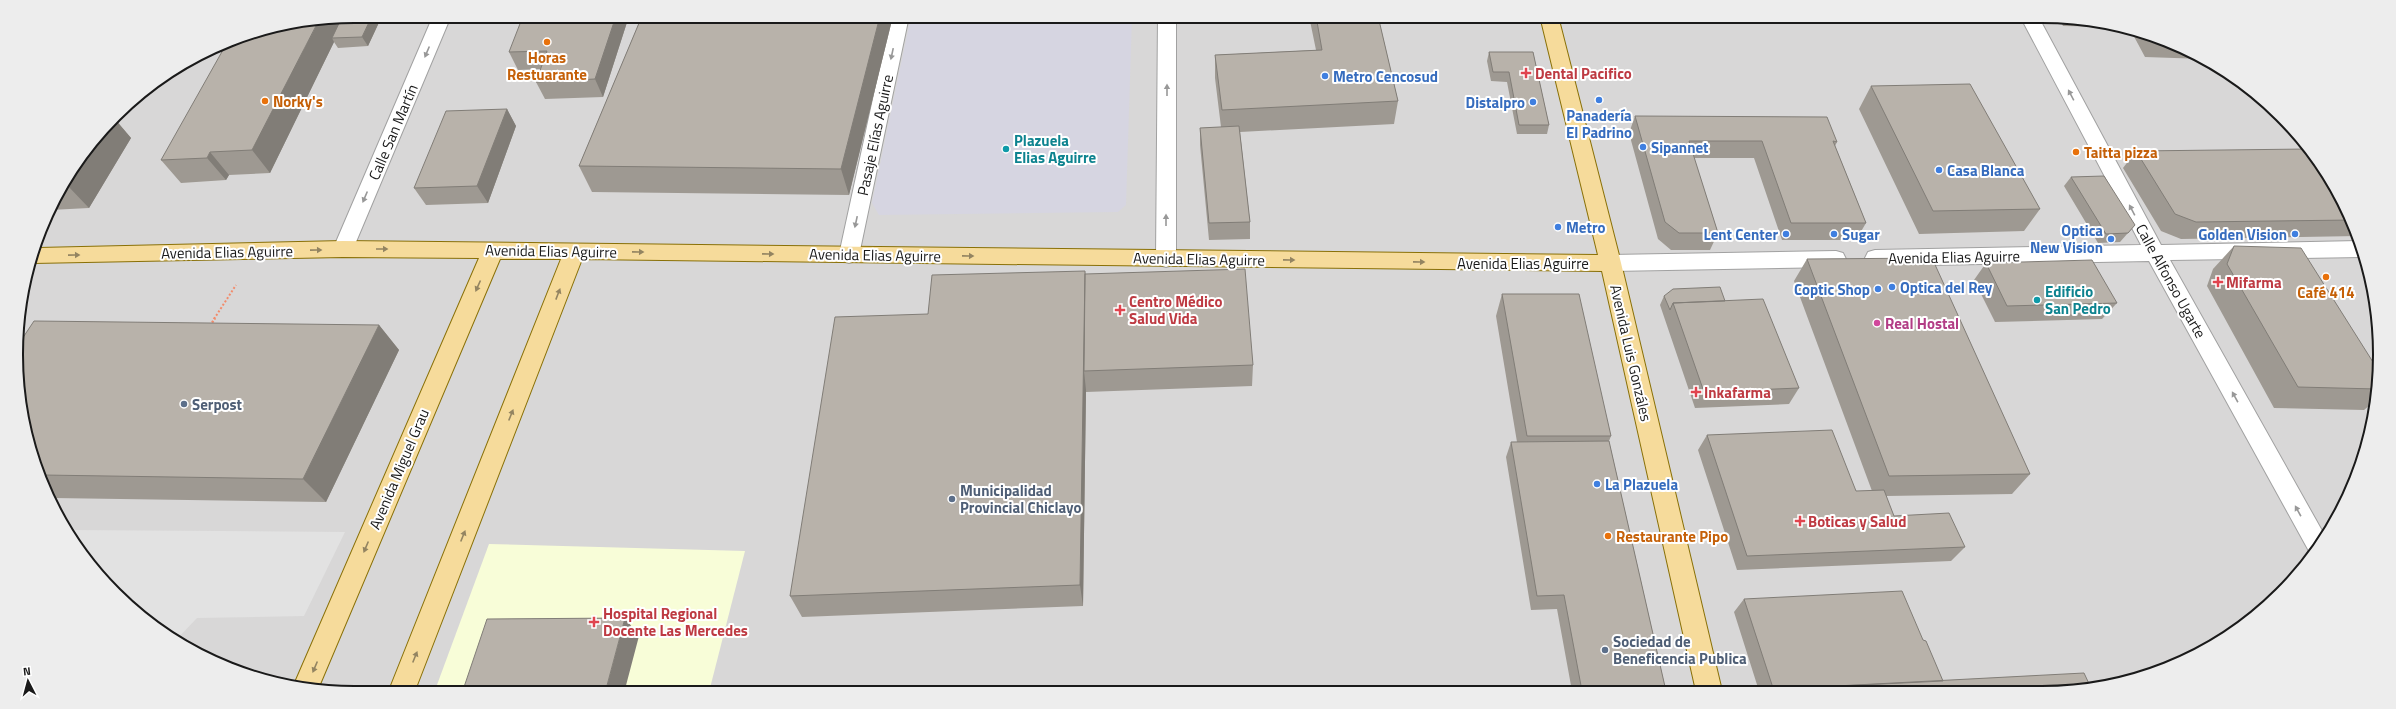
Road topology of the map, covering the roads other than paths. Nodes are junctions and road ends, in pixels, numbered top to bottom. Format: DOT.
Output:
graph roads {
  1 [pos="439,23"];
  2 [pos="899,23"];
  3 [pos="1167,23"];
  4 [pos="1551,23"];
  5 [pos="2033,23"];
  6 [pos="343,249"];
  7 [pos="2355,249"];
  8 [pos="493,250"];
  9 [pos="575,251"];
  10 [pos="2155,253"];
  11 [pos="849,255"];
  12 [pos="38,256"];
  13 [pos="1166,259"];
  14 [pos="1611,263"];
  15 [pos="2315,542"];
  16 [pos="308,683"];
  17 [pos="404,686"];
  18 [pos="1708,686"];
  1 -- 6 [label="street, Calle San Martín, one-way"];
  2 -- 11 [label="street, Pasaje Elías Aguirre, one-way"];
  13 -- 3 [label="street, one-way"];
  4 -- 14 [label="main road, Avenida Luis Gonzáles"];
  10 -- 5 [label="street, Calle Alfonso Ugarte, one-way"];
  6 -- 8 [label="main road, Avenida Elias Aguirre, one-way"];
  12 -- 6 [label="main road, Avenida Elias Aguirre, one-way"];
  7 -- 10 [label="street, Avenida Elias Aguirre"];
  8 -- 9 [label="main road, Avenida Elias Aguirre"];
  8 -- 16 [label="main road, Avenida Miguel Grau, one-way"];
  9 -- 11 [label="main road, Avenida Elias Aguirre, one-way"];
  17 -- 9 [label="main road, one-way"];
  10 -- 14 [label="street, Avenida Elias Aguirre"];
  15 -- 10 [label="street, Calle Alfonso Ugarte, one-way"];
  11 -- 13 [label="main road, Avenida Elias Aguirre, one-way"];
  13 -- 14 [label="main road, Avenida Elias Aguirre, one-way"];
  14 -- 18 [label="main road, Avenida Luis Gonzáles"];
}
